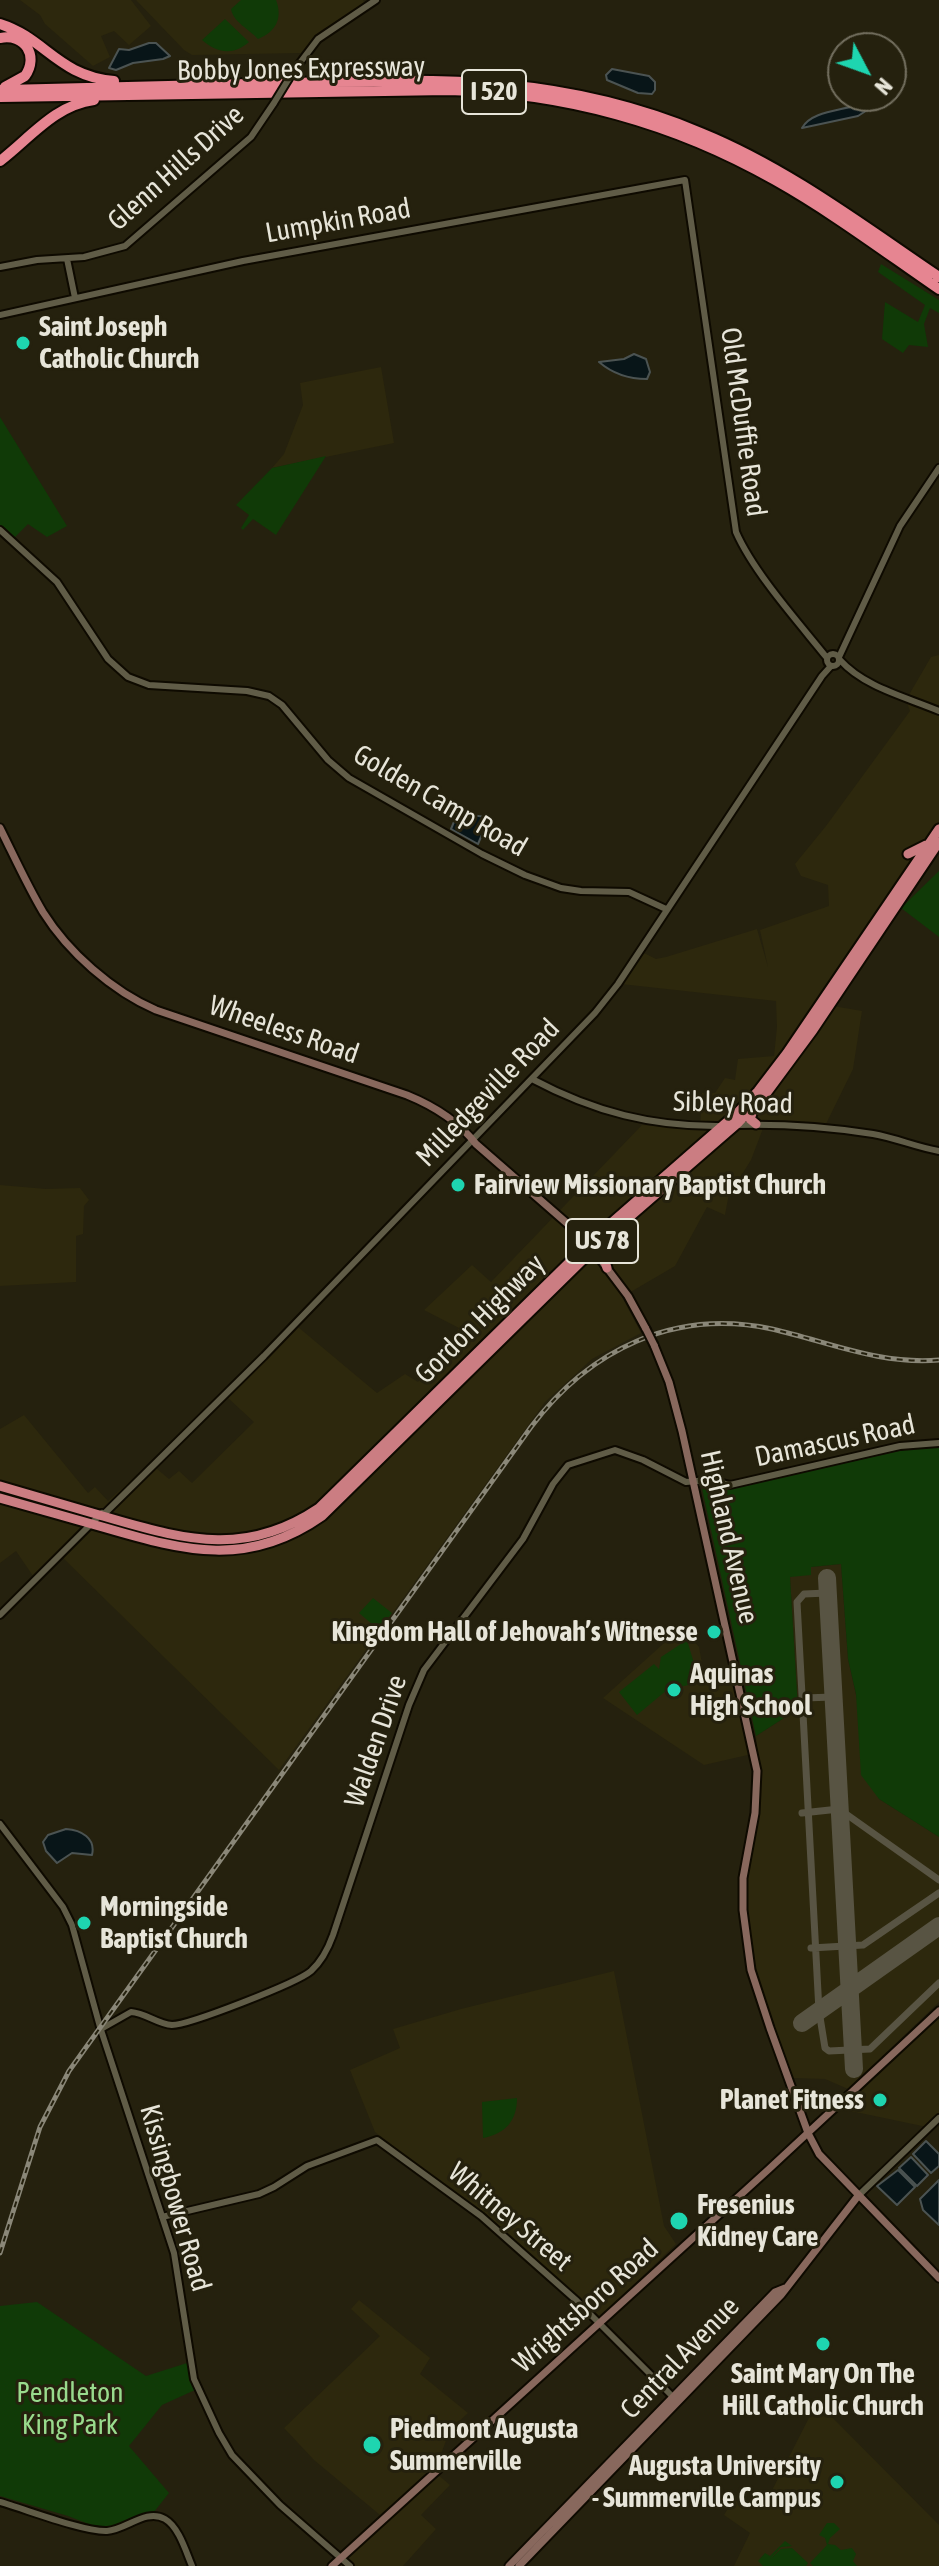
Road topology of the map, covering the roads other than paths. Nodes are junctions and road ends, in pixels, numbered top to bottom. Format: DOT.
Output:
graph roads {
  1 [pos="376,0"];
  2 [pos="0,24"];
  3 [pos="0,38"];
  4 [pos="252,84"];
  5 [pos="0,89"];
  6 [pos="160,95"];
  7 [pos="0,97"];
  8 [pos="0,161"];
  9 [pos="685,180"];
  10 [pos="67,259"];
  11 [pos="0,267"];
  12 [pos="939,277"];
  13 [pos="939,289"];
  14 [pos="75,298"];
  15 [pos="0,315"];
  16 [pos="939,468"];
  17 [pos="0,530"];
  18 [pos="833,659"];
  19 [pos="939,711"];
  20 [pos="939,827"];
  21 [pos="0,828"];
  22 [pos="939,843"];
  23 [pos="666,909"];
  24 [pos="823,1014"];
  25 [pos="794,1026"];
  26 [pos="830,1029"];
  27 [pos="798,1038"];
  28 [pos="532,1079"];
  29 [pos="756,1105"];
  30 [pos="756,1124"];
  31 [pos="734,1125"];
  32 [pos="704,1126"];
  33 [pos="722,1126"];
  34 [pos="707,1139"];
  35 [pos="473,1140"];
  36 [pos="939,1151"];
  37 [pos="608,1236"];
  38 [pos="591,1247"];
  39 [pos="607,1268"];
  40 [pos="939,1443"];
  41 [pos="693,1482"];
  42 [pos="0,1486"];
  43 [pos="0,1498"];
  44 [pos="102,1516"];
  45 [pos="92,1524"];
  46 [pos="0,1615"];
  47 [pos="0,1824"];
  48 [pos="939,2011"];
  49 [pos="101,2029"];
  50 [pos="939,2118"];
  51 [pos="808,2133"];
  52 [pos="858,2196"];
  53 [pos="162,2217"];
  54 [pos="939,2278"];
  55 [pos="600,2324"];
  56 [pos="675,2399"];
  57 [pos="0,2502"];
  58 [pos="341,2558"];
  59 [pos="192,2566"];
  60 [pos="332,2566"];
  61 [pos="350,2566"];
  62 [pos="509,2566"];
  63 [pos="519,2566"];
  1 -- 10 [label="street, Glenn Hills Drive, bridge"];
  2 -- 4 [label="highway"];
  3 -- 5 [label="highway"];
  4 -- 5 [label="highway, Bobby Jones Expressway / I 520"];
  4 -- 12 [label="highway, Bobby Jones Expressway / I 520"];
  6 -- 7 [label="highway, Bobby Jones Expressway / I 520"];
  6 -- 8 [label="highway"];
  6 -- 13 [label="highway, Bobby Jones Expressway / I 520"];
  9 -- 14 [label="street, Lumpkin Road"];
  9 -- 18 [label="street, Old McDuffie Road"];
  10 -- 11 [label="street, Glenn Hills Drive"];
  10 -- 14 [label="street"];
  14 -- 15 [label="street, Lumpkin Road"];
  16 -- 18 [label="street, Milledgeville Road"];
  17 -- 23 [label="street, Golden Camp Road"];
  18 -- 19 [label="street, Old McDuffie Road"];
  18 -- 23 [label="street, Milledgeville Road"];
  20 -- 27 [label="highway, Gordon Highway / US 78"];
  21 -- 35 [label="main road, Wheeless Road"];
  22 -- 24 [label="highway, Gordon Highway / US 78"];
  23 -- 28 [label="street, Milledgeville Road"];
  24 -- 26 [label="highway"];
  24 -- 29 [label="highway, Gordon Highway / US 78"];
  25 -- 27 [label="highway"];
  27 -- 33 [label="highway, Gordon Highway / US 78"];
  28 -- 32 [label="street, Sibley Road"];
  28 -- 35 [label="street, Milledgeville Road"];
  29 -- 30 [label="highway"];
  29 -- 31 [label="highway, Gordon Highway / US 78"];
  30 -- 31 [label="street, Sibley Road"];
  30 -- 36 [label="street, Sibley Road"];
  31 -- 33 [label="street, Sibley Road"];
  31 -- 37 [label="highway, Gordon Highway / US 78"];
  32 -- 33 [label="street, Sibley Road"];
  32 -- 34 [label="highway"];
  33 -- 34 [label="highway, Gordon Highway / US 78"];
  34 -- 38 [label="highway, Gordon Highway / US 78"];
  35 -- 38 [label="main road, Wheeless Road"];
  35 -- 44 [label="street, Milledgeville Road"];
  37 -- 38 [label="highway, Gordon Highway / US 78"];
  37 -- 39 [label="highway"];
  38 -- 39 [label="main road, Highland Avenue"];
  38 -- 44 [label="highway, Gordon Highway / US 78"];
  38 -- 45 [label="highway, Gordon Highway / US 78"];
  39 -- 41 [label="main road, Highland Avenue, bridge"];
  40 -- 41 [label="street, Damascus Road"];
  41 -- 49 [label="street, Walden Drive"];
  41 -- 51 [label="main road, Highland Avenue"];
  42 -- 44 [label="highway, Gordon Highway / US 78"];
  43 -- 45 [label="highway, Gordon Highway / US 78"];
  44 -- 45 [label="street, Milledgeville Road"];
  45 -- 46 [label="street, Milledgeville Road"];
  47 -- 49 [label="street, Kissingbower Road"];
  48 -- 51 [label="main road, Wrightsboro Road"];
  49 -- 53 [label="street, Kissingbower Road"];
  50 -- 52 [label="street, Central Avenue"];
  51 -- 52 [label="main road, Highland Avenue"];
  51 -- 55 [label="main road, Wrightsboro Road"];
  52 -- 54 [label="main road, Highland Avenue"];
  52 -- 56 [label="main road, Central Avenue"];
  53 -- 55 [label="street, Whitney Street"];
  53 -- 58 [label="street, Kissingbower Road"];
  55 -- 56 [label="street, Whitney Street"];
  55 -- 58 [label="main road, Wrightsboro Road"];
  56 -- 62 [label="main road, Central Avenue"];
  56 -- 63 [label="main road, Central Avenue"];
  57 -- 59 [label="street"];
  58 -- 60 [label="main road, Wrightsboro Road"];
  58 -- 61 [label="street, Kissingbower Road"];
}
